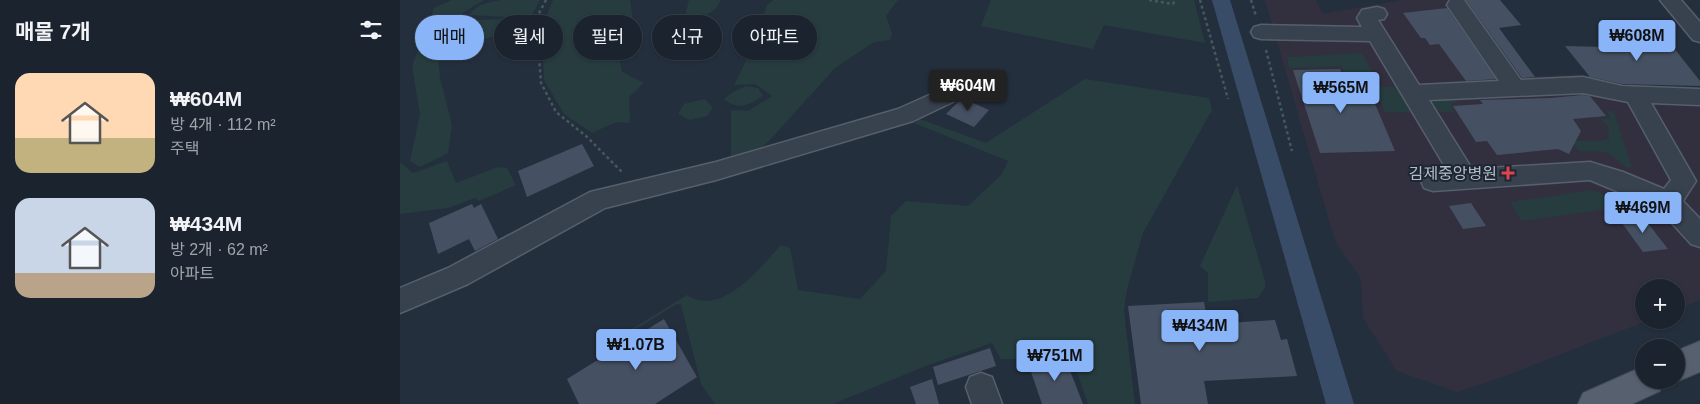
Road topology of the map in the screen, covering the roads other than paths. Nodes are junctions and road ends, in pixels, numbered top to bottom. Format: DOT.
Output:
graph roads {
  1 [pos="1670,0"];
  2 [pos="1457,5"];
  3 [pos="1261,32"];
  4 [pos="1700,35"];
  5 [pos="1515,88"];
  6 [pos="1412,93"];
  7 [pos="947,95"];
  8 [pos="1635,95"];
  9 [pos="1700,97"];
  10 [pos="1465,179"];
  11 [pos="1433,181"];
  12 [pos="1668,202"];
  13 [pos="1700,236"];
  14 [pos="400,301"];
  15 [pos="1700,356"];
  16 [pos="1685,363"];
  17 [pos="1635,386"];
  18 [pos="1595,404"];
  1 -- 4 [label="street"];
  2 -- 5 [label="street"];
  3 -- 6 [label="street"];
  5 -- 6 [label="street"];
  5 -- 8 [label="street"];
  6 -- 10 [label="street"];
  7 -- 14 [label="street"];
  8 -- 9 [label="street"];
  8 -- 12 [label="street"];
  10 -- 11 [label="street"];
  10 -- 12 [label="street"];
  12 -- 13 [label="street"];
  15 -- 16 [label="main road"];
  17 -- 18 [label="main road"];
}
